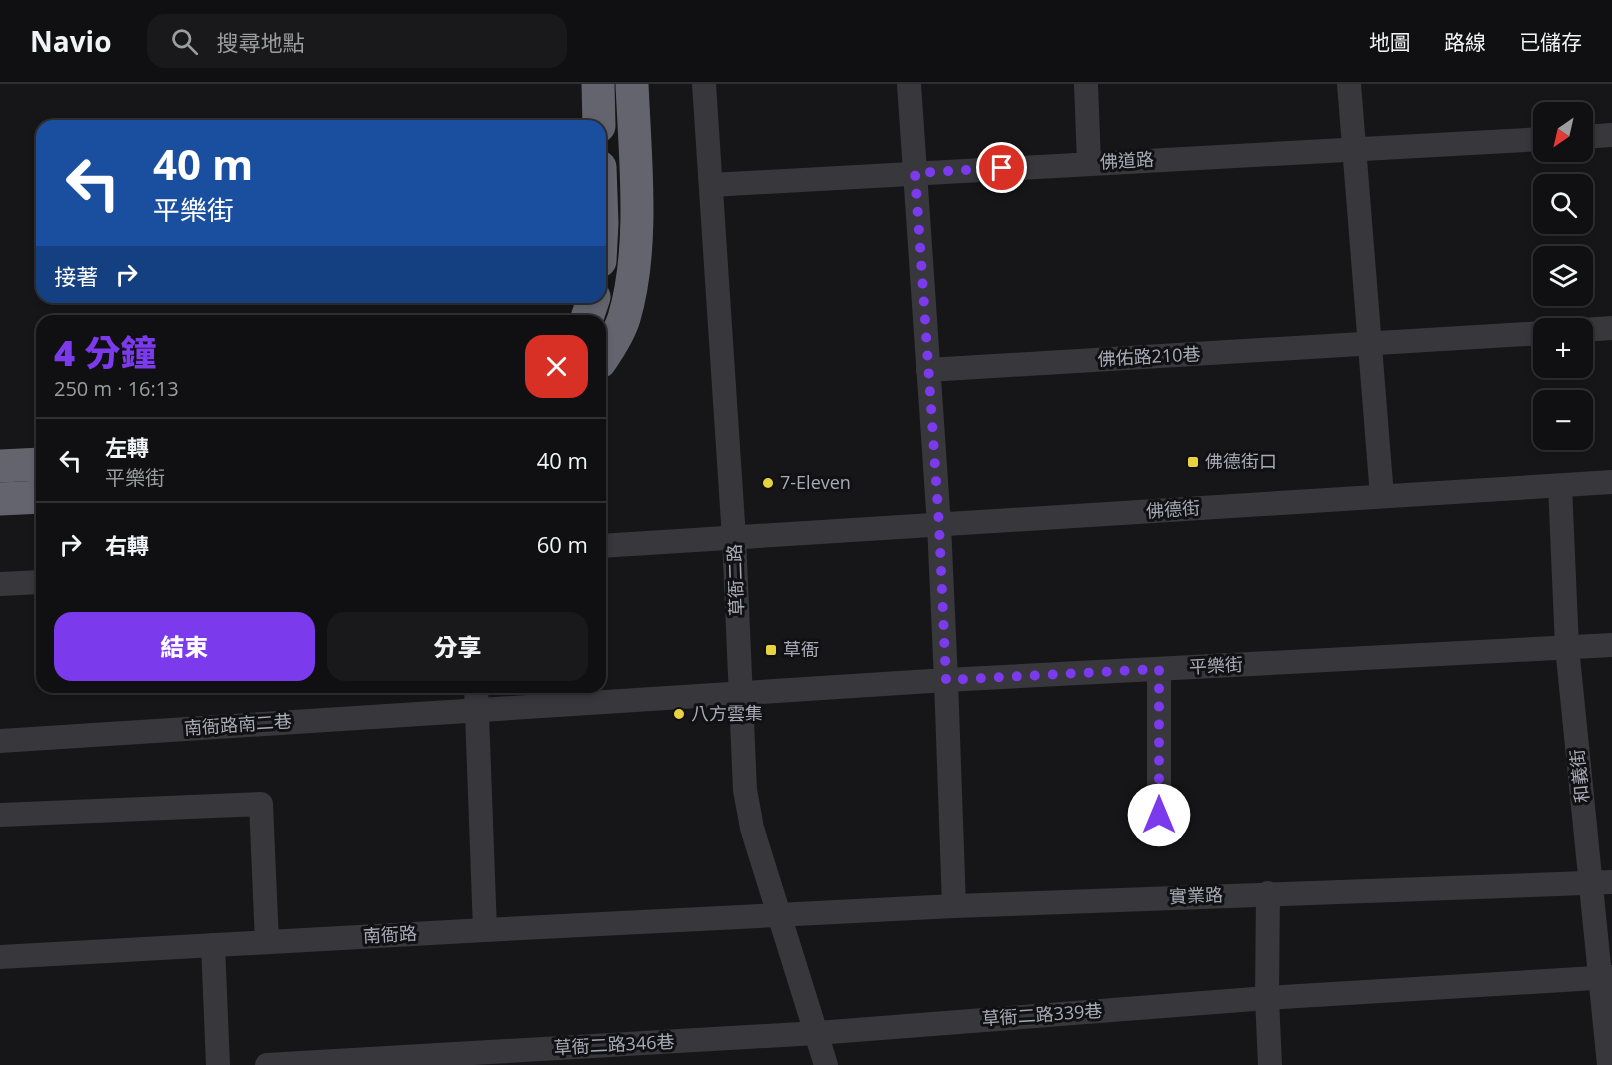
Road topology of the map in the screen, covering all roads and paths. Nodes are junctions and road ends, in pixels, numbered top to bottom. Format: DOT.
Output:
graph roads {
  1 [pos="598,84"];
  2 [pos="632,84"];
  3 [pos="704,84"];
  4 [pos="909,84"];
  5 [pos="1086,84"];
  6 [pos="1349,84"];
  7 [pos="599,120"];
  8 [pos="1612,135"];
  9 [pos="1593,136"];
  10 [pos="1533,140"];
  11 [pos="1354,149"];
  12 [pos="1089,164"];
  13 [pos="915,173"];
  14 [pos="711,184"];
  15 [pos="1612,328"];
  16 [pos="1593,329"];
  17 [pos="1533,334"];
  18 [pos="1371,343"];
  19 [pos="606,352"];
  20 [pos="928,370"];
  21 [pos="36,465"];
  22 [pos="0,466"];
  23 [pos="1612,482"];
  24 [pos="1560,486"];
  25 [pos="1382,496"];
  26 [pos="36,497"];
  27 [pos="0,500"];
  28 [pos="939,525"];
  29 [pos="734,538"];
  30 [pos="606,546"];
  31 [pos="36,582"];
  32 [pos="0,584"];
  33 [pos="1612,645"];
  34 [pos="1567,647"];
  35 [pos="1159,669"];
  36 [pos="946,680"];
  37 [pos="741,693"];
  38 [pos="476,698"];
  39 [pos="0,741"];
  40 [pos="0,815"];
  41 [pos="1159,815"];
  42 [pos="1602,882"];
  43 [pos="1268,894"];
  44 [pos="954,906"];
  45 [pos="780,915"];
  46 [pos="485,930"];
  47 [pos="267,942"];
  48 [pos="213,945"];
  49 [pos="0,957"];
  50 [pos="1606,978"];
  51 [pos="1267,998"];
  52 [pos="817,1033"];
  53 [pos="218,1065"];
  54 [pos="267,1065"];
  55 [pos="826,1065"];
  56 [pos="1270,1065"];
  57 [pos="1609,1065"];
  1 -- 7 [label="highway"];
  2 -- 19 [label="highway"];
  3 -- 14 [label="street, 草衙二路"];
  4 -- 13 [label="street"];
  5 -- 12 [label="street"];
  6 -- 11 [label="street"];
  8 -- 9 [label="street"];
  10 -- 11 [label="street, 佛道路"];
  11 -- 12 [label="street, 佛道路"];
  11 -- 18 [label="street"];
  12 -- 13 [label="street, 佛道路"];
  13 -- 14 [label="street, 佛道路"];
  13 -- 20 [label="street"];
  14 -- 29 [label="street, 草衙二路"];
  15 -- 16 [label="street"];
  17 -- 18 [label="street, 佛佑路210巷"];
  18 -- 20 [label="street, 佛佑路210巷"];
  18 -- 25 [label="street"];
  20 -- 28 [label="street"];
  21 -- 22 [label="highway"];
  23 -- 24 [label="street, 佛德街"];
  24 -- 25 [label="street, 佛德街"];
  24 -- 34 [label="street, 和義街"];
  25 -- 28 [label="street, 佛德街"];
  26 -- 27 [label="highway"];
  28 -- 29 [label="street, 佛德街"];
  28 -- 36 [label="street"];
  29 -- 30 [label="street, 佛德街"];
  29 -- 37 [label="street, 草衙二路"];
  31 -- 32 [label="street"];
  33 -- 34 [label="street, 平樂街"];
  34 -- 35 [label="street, 平樂街"];
  34 -- 42 [label="street, 和義街"];
  35 -- 36 [label="street, 平樂街"];
  35 -- 41 [label="street"];
  36 -- 37 [label="street, 平樂街"];
  36 -- 44 [label="street"];
  37 -- 38 [label="street, 南衙路南二巷"];
  37 -- 45 [label="street, 草衙二路"];
  38 -- 39 [label="street, 南衙路南二巷"];
  38 -- 46 [label="street"];
  40 -- 47 [label="street"];
  42 -- 43 [label="street, 實業路"];
  42 -- 50 [label="street, 和義街"];
  43 -- 44 [label="street, 實業路"];
  43 -- 51 [label="street"];
  44 -- 45 [label="street, 實業路"];
  45 -- 46 [label="street, 南衙路"];
  45 -- 52 [label="street, 草衙二路"];
  46 -- 47 [label="street, 南衙路"];
  47 -- 48 [label="street, 南衙路"];
  48 -- 49 [label="street, 南衙路"];
  48 -- 53 [label="street"];
  50 -- 51 [label="street, 草衙二路339巷"];
  50 -- 57 [label="street, 和義街"];
  51 -- 52 [label="street, 草衙二路339巷"];
  51 -- 56 [label="street"];
  52 -- 54 [label="street, 草衙二路346巷"];
  52 -- 55 [label="street, 草衙二路"];
}
